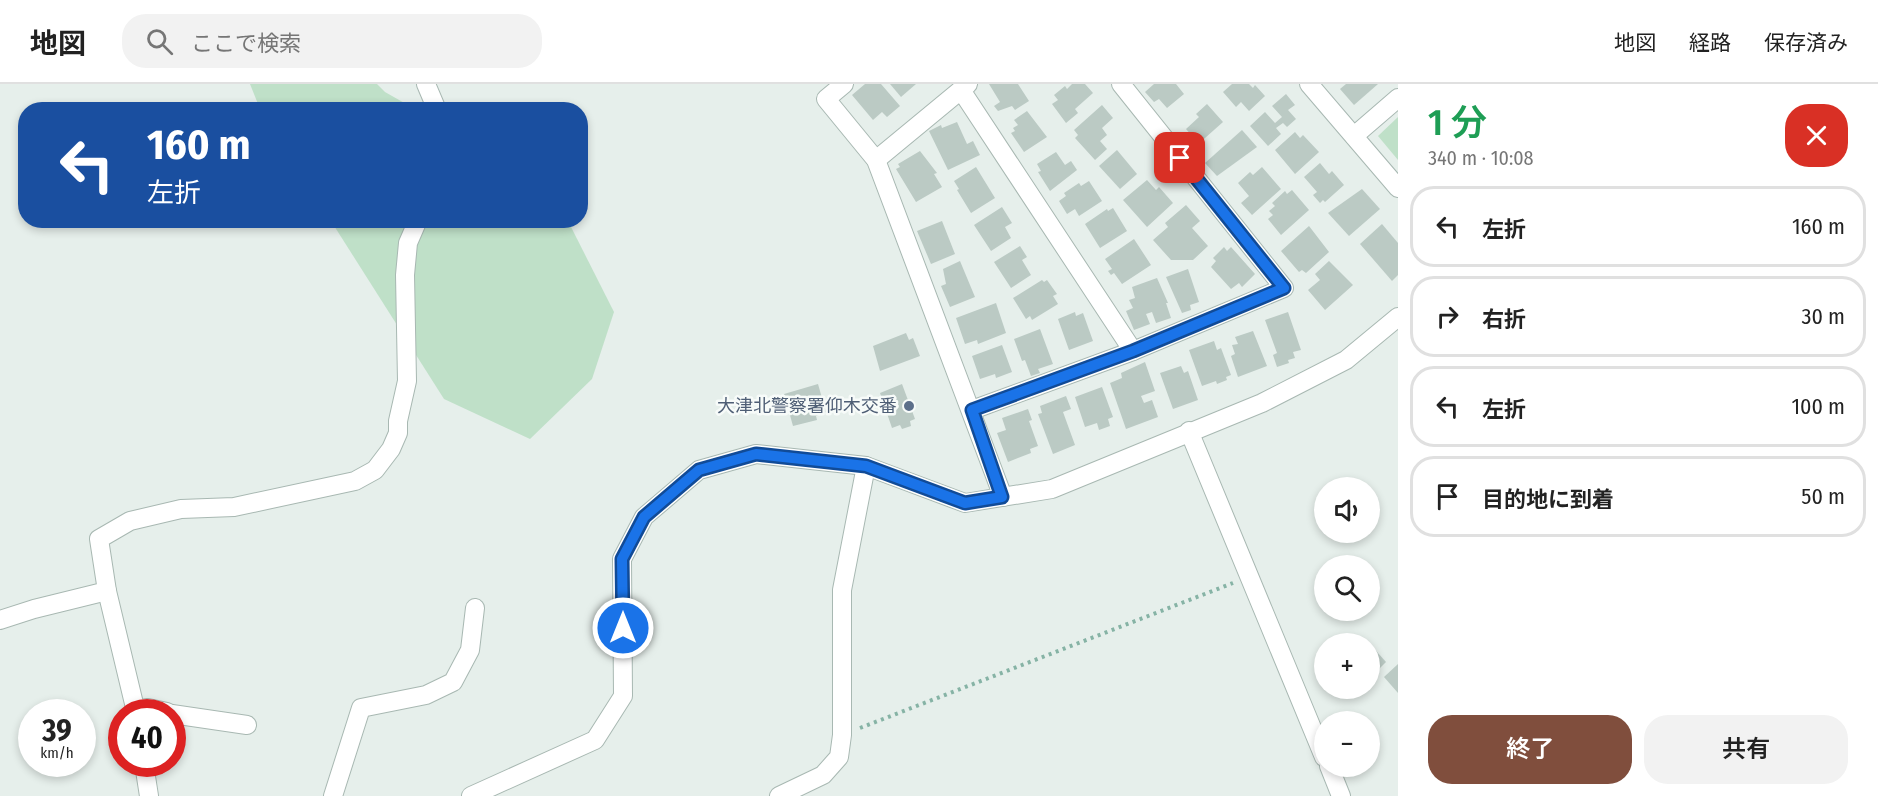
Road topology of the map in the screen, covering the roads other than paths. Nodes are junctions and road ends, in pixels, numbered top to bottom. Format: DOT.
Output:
graph roads {
  1 [pos="426,84"];
  2 [pos="844,84"];
  3 [pos="1121,84"];
  4 [pos="1309,84"];
  5 [pos="965,87"];
  6 [pos="1398,98"];
  7 [pos="434,102"];
  8 [pos="1354,136"];
  9 [pos="876,160"];
  10 [pos="1398,188"];
  11 [pos="415,228"];
  12 [pos="1398,317"];
  13 [pos="1133,351"];
  14 [pos="972,410"];
  15 [pos="1189,432"];
  16 [pos="866,466"];
  17 [pos="1002,497"];
  18 [pos="107,591"];
  19 [pos="475,608"];
  20 [pos="0,620"];
  21 [pos="133,699"];
  22 [pos="186,716"];
  23 [pos="247,725"];
  24 [pos="1314,733"];
  25 [pos="146,777"];
  26 [pos="1333,777"];
  27 [pos="500,789"];
  28 [pos="149,796"];
  29 [pos="333,796"];
  30 [pos="471,796"];
  31 [pos="778,796"];
  32 [pos="1341,796"];
  1 -- 7 [label="street"];
  2 -- 9 [label="street"];
  3 -- 13 [label="street"];
  4 -- 8 [label="street"];
  5 -- 9 [label="street"];
  5 -- 13 [label="street"];
  6 -- 8 [label="street"];
  8 -- 10 [label="street"];
  9 -- 14 [label="street"];
  11 -- 18 [label="street"];
  12 -- 15 [label="street"];
  13 -- 14 [label="street"];
  14 -- 17 [label="street"];
  15 -- 17 [label="street"];
  15 -- 24 [label="street"];
  16 -- 17 [label="street"];
  16 -- 27 [label="street"];
  16 -- 31 [label="street"];
  18 -- 20 [label="street"];
  18 -- 21 [label="street"];
  19 -- 29 [label="street"];
  22 -- 23 [label="street"];
  25 -- 28 [label="street"];
  26 -- 32 [label="street"];
  27 -- 30 [label="street"];
}
